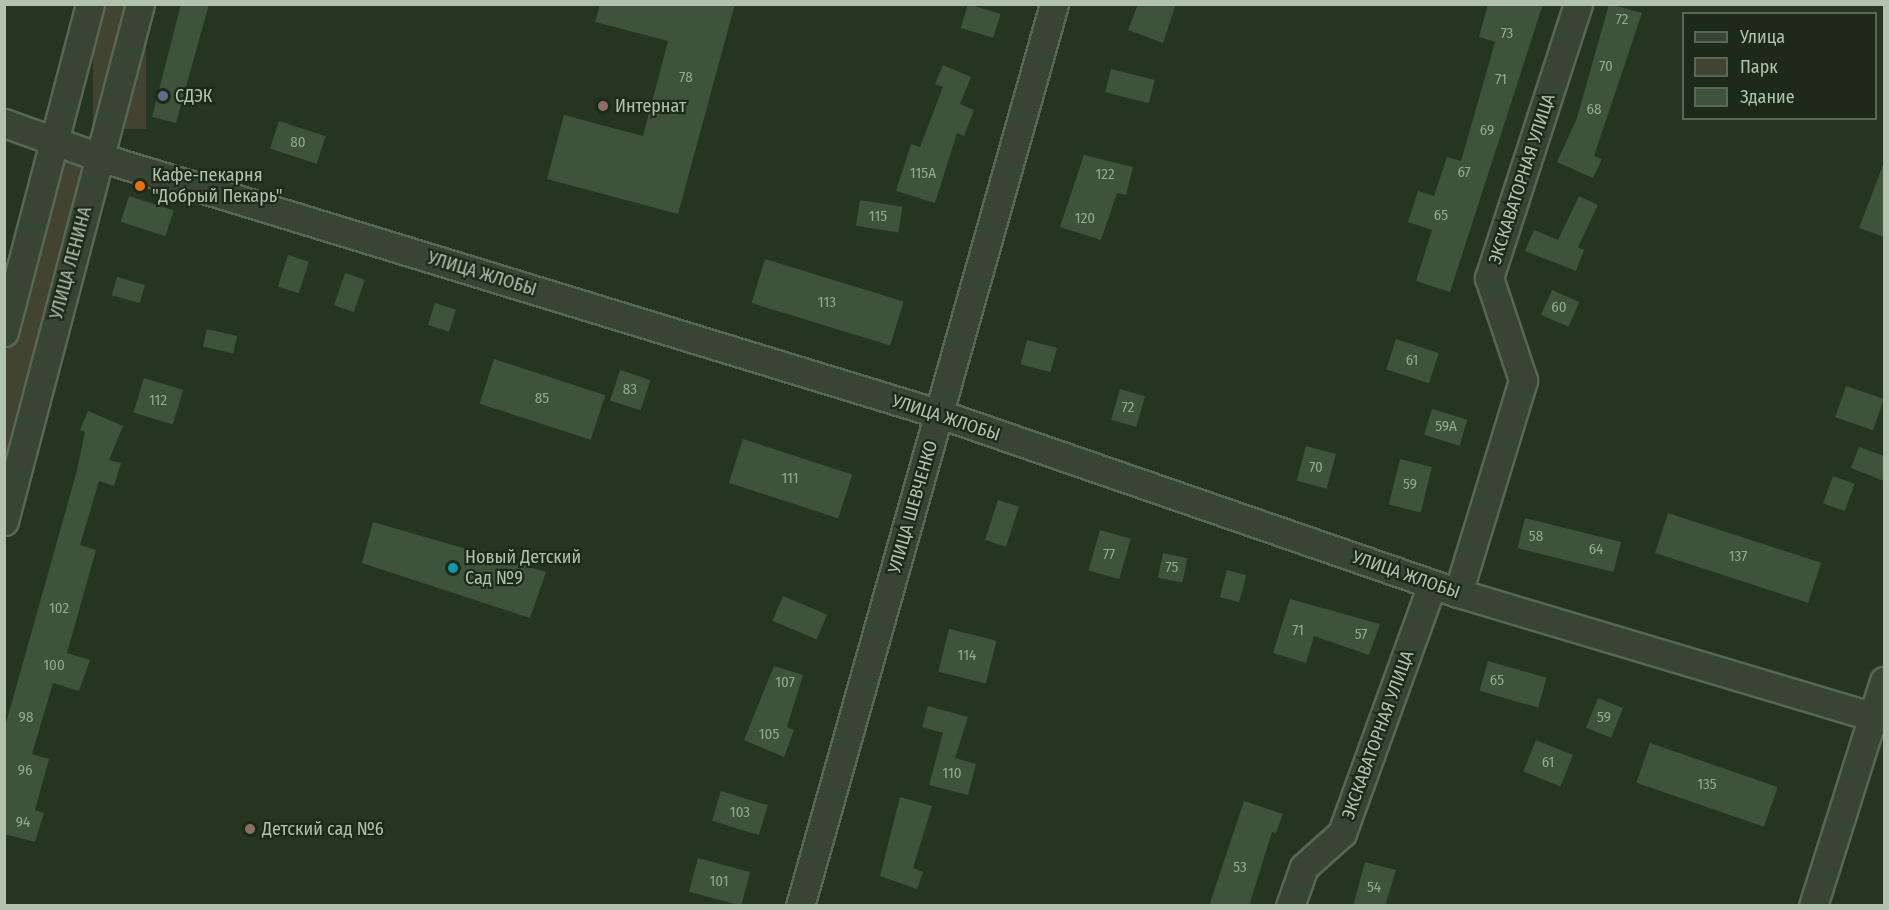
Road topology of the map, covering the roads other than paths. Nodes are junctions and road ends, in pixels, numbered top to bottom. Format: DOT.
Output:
graph roads {
  1 [pos="90,4"];
  2 [pos="140,4"];
  3 [pos="1054,4"];
  4 [pos="1578,4"];
  5 [pos="4,123"];
  6 [pos="53,143"];
  7 [pos="99,157"];
  8 [pos="4,332"];
  9 [pos="940,414"];
  10 [pos="4,521"];
  11 [pos="1432,585"];
  12 [pos="1458,593"];
  13 [pos="1884,681"];
  14 [pos="1879,719"];
  15 [pos="800,906"];
  16 [pos="1290,906"];
  17 [pos="1813,906"];
  1 -- 6 [label="street"];
  2 -- 7 [label="street, УЛИЦА ЛЕНИНА"];
  3 -- 9 [label="street, УЛИЦА ШЕВЧЕНКО"];
  4 -- 12 [label="street, ЭКСКАВАТОРНАЯ УЛИЦА"];
  5 -- 6 [label="street, УЛИЦА ЖЛОБЫ"];
  6 -- 7 [label="street, УЛИЦА ЖЛОБЫ"];
  6 -- 8 [label="street"];
  7 -- 9 [label="street, УЛИЦА ЖЛОБЫ"];
  7 -- 10 [label="street, УЛИЦА ЛЕНИНА"];
  9 -- 11 [label="street, УЛИЦА ЖЛОБЫ"];
  9 -- 15 [label="street, УЛИЦА ШЕВЧЕНКО"];
  11 -- 12 [label="street, УЛИЦА ЖЛОБЫ"];
  11 -- 16 [label="street, ЭКСКАВАТОРНАЯ УЛИЦА"];
  12 -- 14 [label="street, УЛИЦА ЖЛОБЫ"];
  13 -- 14 [label="street"];
  14 -- 17 [label="street"];
}
